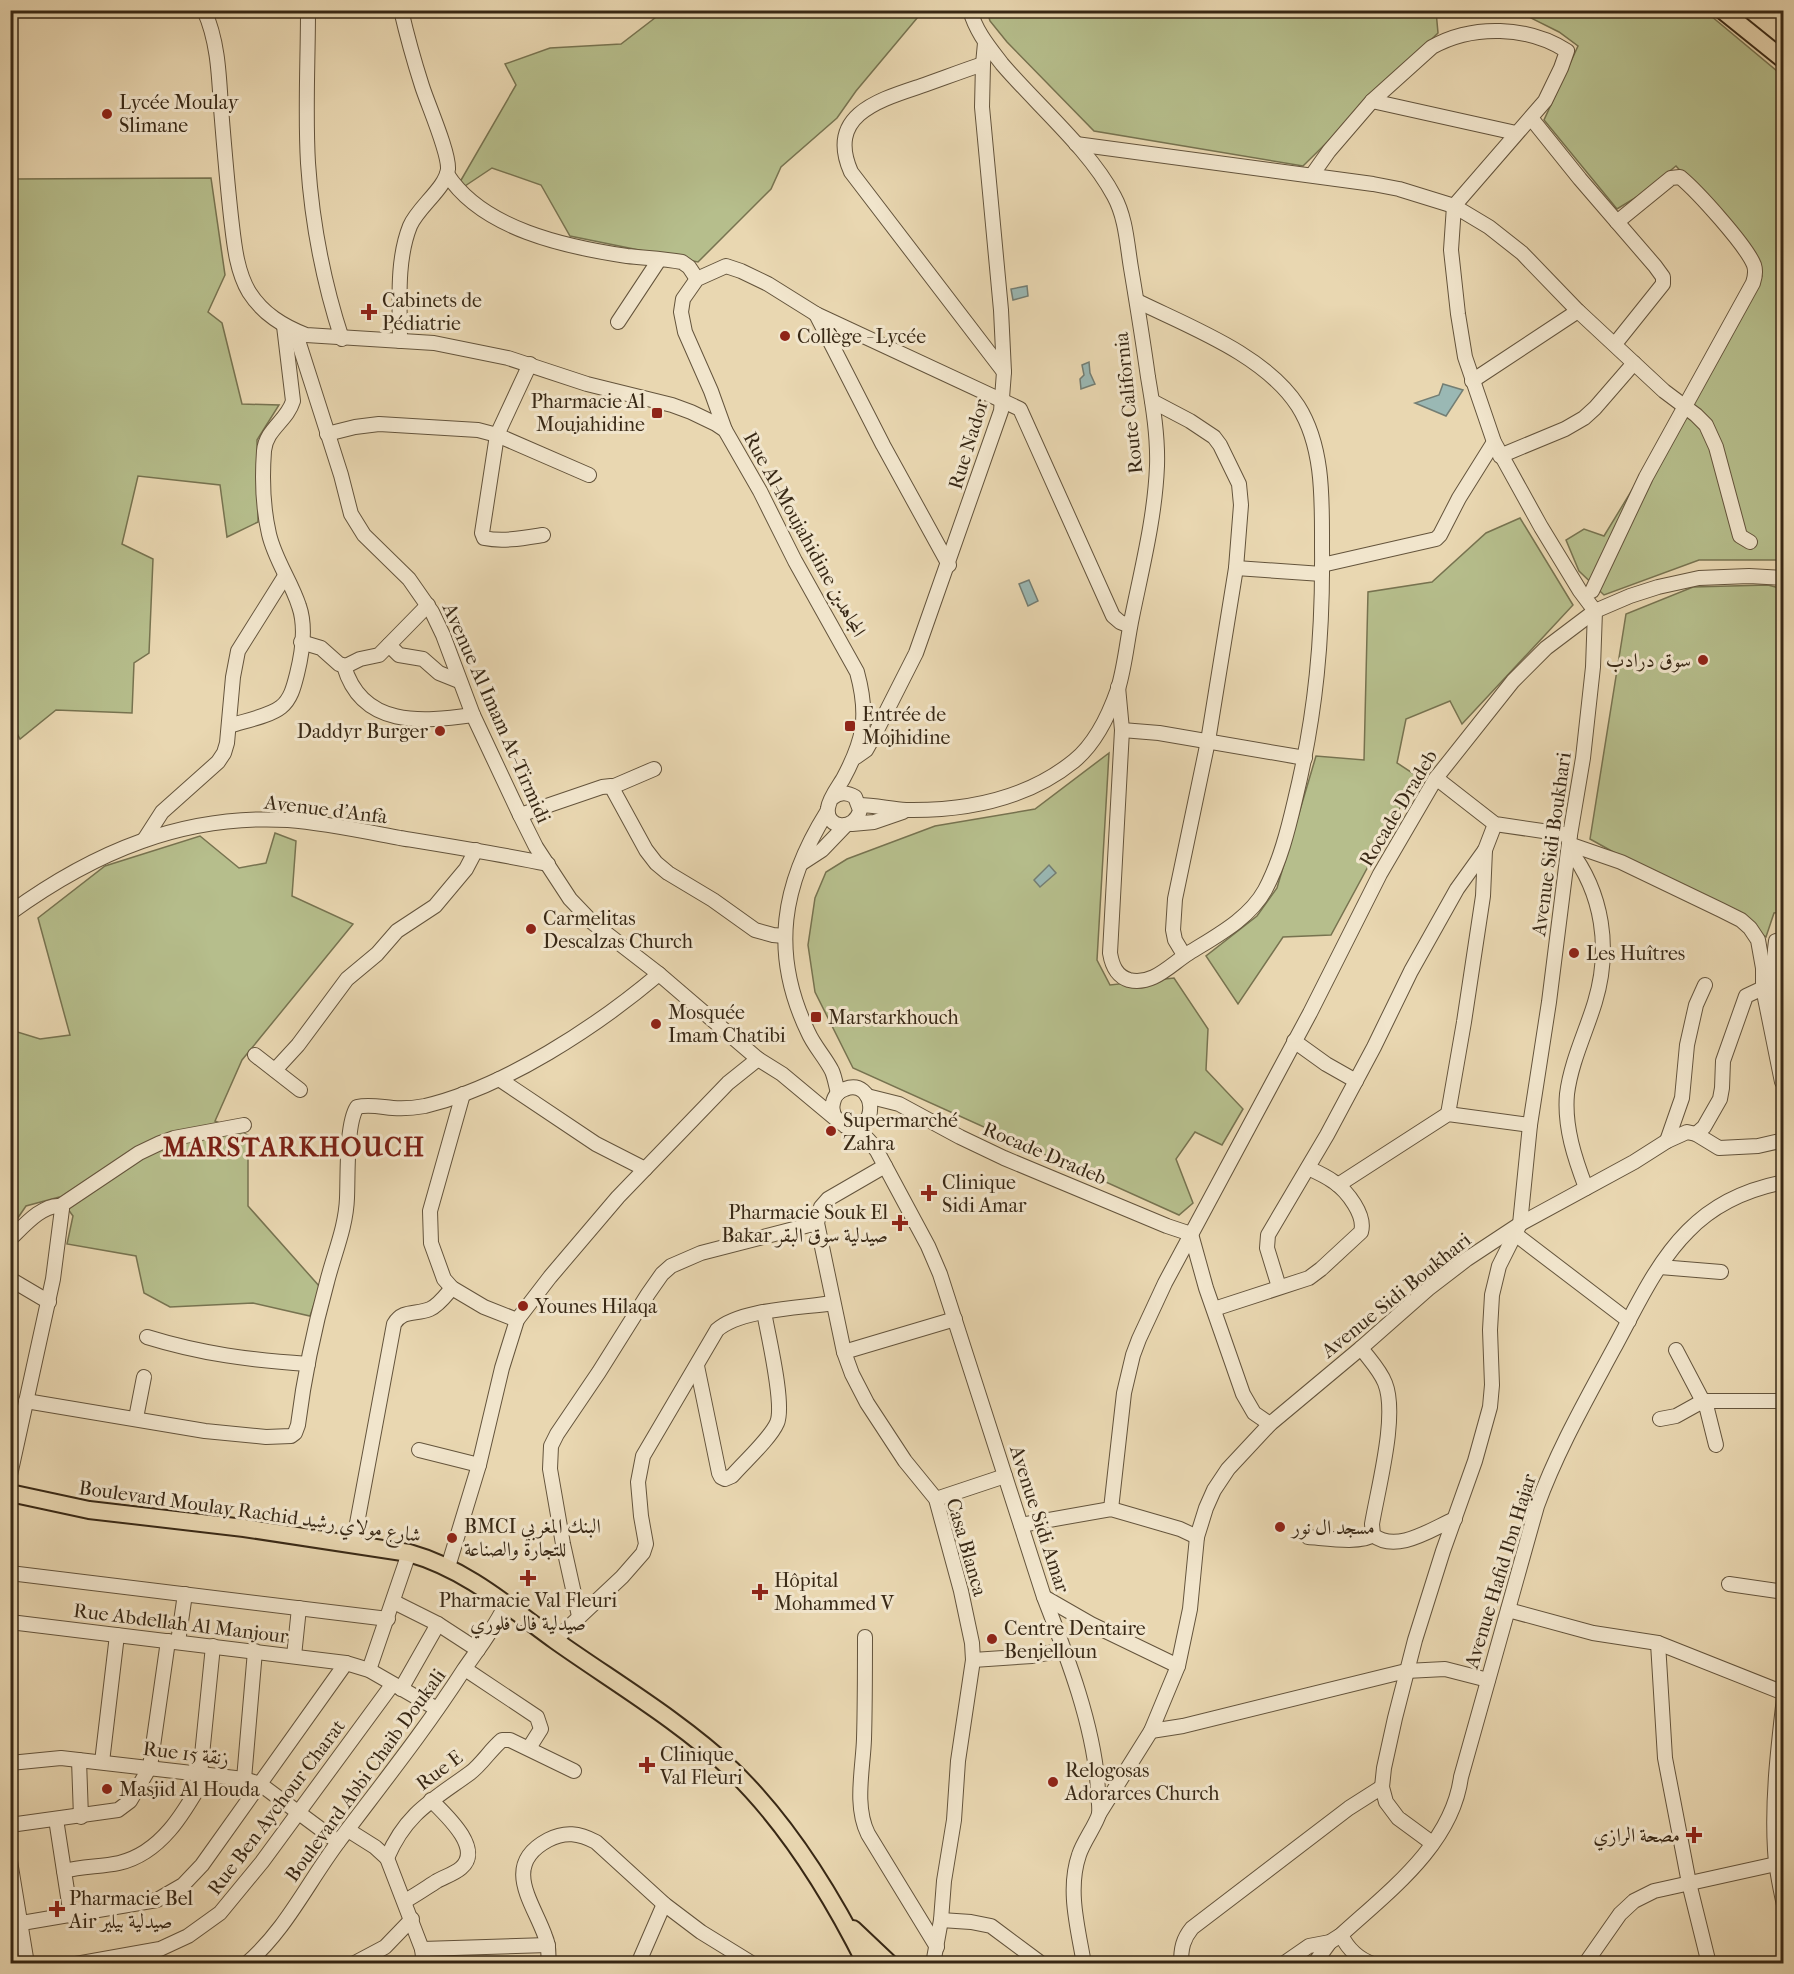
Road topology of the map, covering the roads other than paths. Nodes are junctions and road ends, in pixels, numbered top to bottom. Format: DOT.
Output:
graph roads {
  1 [pos="204,10"];
  2 [pos="308,10"];
  3 [pos="400,10"];
  4 [pos="970,10"];
  5 [pos="1722,10"];
  6 [pos="986,43"];
  7 [pos="1784,60"];
  8 [pos="983,64"];
  9 [pos="1372,101"];
  10 [pos="1531,118"];
  11 [pos="1516,133"];
  12 [pos="1076,144"];
  13 [pos="447,174"];
  14 [pos="1312,175"];
  15 [pos="1454,206"];
  16 [pos="1617,222"];
  17 [pos="659,260"];
  18 [pos="698,279"];
  19 [pos="1137,301"];
  20 [pos="1578,311"];
  21 [pos="816,314"];
  22 [pos="618,322"];
  23 [pos="289,328"];
  24 [pos="342,339"];
  25 [pos="400,341"];
  26 [pos="1616,344"];
  27 [pos="1634,363"];
  28 [pos="530,364"];
  29 [pos="1004,372"];
  30 [pos="1472,381"];
  31 [pos="1003,400"];
  32 [pos="1152,401"];
  33 [pos="1684,407"];
  34 [pos="725,429"];
  35 [pos="327,434"];
  36 [pos="497,435"];
  37 [pos="1494,442"];
  38 [pos="1500,456"];
  39 [pos="589,475"];
  40 [pos="543,535"];
  41 [pos="1750,542"];
  42 [pos="949,565"];
  43 [pos="1236,568"];
  44 [pos="1322,569"];
  45 [pos="285,576"];
  46 [pos="1784,578"];
  47 [pos="1592,591"];
  48 [pos="428,605"];
  49 [pos="1595,611"];
  50 [pos="1130,626"];
  51 [pos="301,642"];
  52 [pos="389,645"];
  53 [pos="344,666"];
  54 [pos="459,681"];
  55 [pos="1118,687"];
  56 [pos="864,711"];
  57 [pos="887,711"];
  58 [pos="473,716"];
  59 [pos="230,726"];
  60 [pos="1122,730"];
  61 [pos="1208,741"];
  62 [pos="1305,758"];
  63 [pos="853,759"];
  64 [pos="654,769"];
  65 [pos="1436,778"];
  66 [pos="612,787"];
  67 [pos="832,798"];
  68 [pos="857,801"];
  69 [pos="908,810"];
  70 [pos="828,812"];
  71 [pos="520,815"];
  72 [pos="849,824"];
  73 [pos="1495,824"];
  74 [pos="144,840"];
  75 [pos="1569,843"];
  76 [pos="476,850"];
  77 [pos="1485,850"];
  78 [pos="802,863"];
  79 [pos="548,864"];
  80 [pos="1457,889"];
  81 [pos="1483,896"];
  82 [pos="10,913"];
  83 [pos="784,936"];
  84 [pos="1784,939"];
  85 [pos="1184,955"];
  86 [pos="659,974"];
  87 [pos="1705,985"];
  88 [pos="1763,988"];
  89 [pos="1773,1040"];
  90 [pos="1294,1041"];
  91 [pos="255,1055"];
  92 [pos="758,1059"];
  93 [pos="275,1070"];
  94 [pos="832,1072"];
  95 [pos="499,1078"];
  96 [pos="1356,1081"];
  97 [pos="1783,1082"];
  98 [pos="853,1088"];
  99 [pos="300,1090"];
  100 [pos="463,1094"];
  101 [pos="836,1095"];
  102 [pos="867,1095"];
  103 [pos="809,1097"];
  104 [pos="888,1101"];
  105 [pos="1448,1114"];
  106 [pos="868,1116"];
  107 [pos="840,1122"];
  108 [pos="244,1125"];
  109 [pos="1530,1125"];
  110 [pos="1696,1134"];
  111 [pos="867,1138"];
  112 [pos="1784,1140"];
  113 [pos="1667,1141"];
  114 [pos="885,1166"];
  115 [pos="1308,1168"];
  116 [pos="645,1169"];
  117 [pos="1784,1182"];
  118 [pos="1338,1185"];
  119 [pos="1586,1188"];
  120 [pos="60,1206"];
  121 [pos="818,1223"];
  122 [pos="1517,1229"];
  123 [pos="1191,1234"];
  124 [pos="10,1239"];
  125 [pos="1660,1267"];
  126 [pos="1721,1272"];
  127 [pos="10,1279"];
  128 [pos="1279,1287"];
  129 [pos="452,1288"];
  130 [pos="49,1302"];
  131 [pos="833,1303"];
  132 [pos="1214,1309"];
  133 [pos="764,1312"];
  134 [pos="955,1319"];
  135 [pos="517,1320"];
  136 [pos="1629,1320"];
  137 [pos="147,1337"];
  138 [pos="1361,1348"];
  139 [pos="1676,1350"];
  140 [pos="844,1352"];
  141 [pos="308,1364"];
  142 [pos="697,1366"];
  143 [pos="144,1377"];
  144 [pos="26,1401"];
  145 [pos="1703,1401"];
  146 [pos="1784,1401"];
  147 [pos="136,1418"];
  148 [pos="1660,1419"];
  149 [pos="1270,1424"];
  150 [pos="1716,1445"];
  151 [pos="419,1450"];
  152 [pos="479,1465"];
  153 [pos="10,1475"];
  154 [pos="1005,1476"];
  155 [pos="10,1493"];
  156 [pos="936,1499"];
  157 [pos="1110,1509"];
  158 [pos="1455,1519"];
  159 [pos="1021,1526"];
  160 [pos="1373,1535"];
  161 [pos="1197,1537"];
  162 [pos="1308,1537"];
  163 [pos="353,1545"];
  164 [pos="409,1553"];
  165 [pos="448,1567"];
  166 [pos="10,1573"];
  167 [pos="1729,1584"];
  168 [pos="1784,1592"];
  169 [pos="185,1594"];
  170 [pos="1044,1597"];
  171 [pos="394,1602"];
  172 [pos="507,1602"];
  173 [pos="299,1608"];
  174 [pos="1508,1610"];
  175 [pos="579,1616"];
  176 [pos="387,1618"];
  177 [pos="10,1622"];
  178 [pos="438,1624"];
  179 [pos="117,1635"];
  180 [pos="865,1637"];
  181 [pos="555,1640"];
  182 [pos="173,1641"];
  183 [pos="1658,1643"];
  184 [pos="213,1646"];
  185 [pos="478,1650"];
  186 [pos="1064,1650"];
  187 [pos="255,1651"];
  188 [pos="294,1656"];
  189 [pos="973,1660"];
  190 [pos="346,1663"];
  191 [pos="1178,1666"];
  192 [pos="465,1669"];
  193 [pos="369,1670"];
  194 [pos="1406,1671"];
  195 [pos="1488,1680"];
  196 [pos="396,1687"];
  197 [pos="1784,1693"];
  198 [pos="1784,1698"];
  199 [pos="437,1709"];
  200 [pos="1151,1731"];
  201 [pos="529,1749"];
  202 [pos="79,1760"];
  203 [pos="102,1762"];
  204 [pos="10,1763"];
  205 [pos="150,1767"];
  206 [pos="574,1771"];
  207 [pos="202,1775"];
  208 [pos="244,1779"];
  209 [pos="260,1784"];
  210 [pos="1382,1786"];
  211 [pos="431,1800"];
  212 [pos="298,1813"];
  213 [pos="1099,1814"];
  214 [pos="81,1817"];
  215 [pos="56,1819"];
  216 [pos="10,1825"];
  217 [pos="348,1830"];
  218 [pos="338,1842"];
  219 [pos="1432,1843"];
  220 [pos="387,1858"];
  221 [pos="10,1861"];
  222 [pos="1776,1864"];
  223 [pos="64,1871"];
  224 [pos="1689,1883"];
  225 [pos="405,1901"];
  226 [pos="663,1904"];
  227 [pos="1784,1905"];
  228 [pos="71,1916"];
  229 [pos="412,1919"];
  230 [pos="941,1920"];
  231 [pos="844,1921"];
  232 [pos="16,1924"];
  233 [pos="1336,1938"];
  234 [pos="548,1946"];
  235 [pos="937,1947"];
  236 [pos="422,1949"];
  237 [pos="144,1958"];
  238 [pos="1082,1963"];
  239 [pos="27,1964"];
  240 [pos="76,1964"];
  241 [pos="246,1964"];
  242 [pos="353,1964"];
  243 [pos="424,1964"];
  244 [pos="548,1964"];
  245 [pos="638,1964"];
  246 [pos="753,1964"];
  247 [pos="866,1964"];
  248 [pos="890,1964"];
  249 [pos="933,1964"];
  250 [pos="1042,1964"];
  251 [pos="1181,1964"];
  252 [pos="1283,1964"];
  253 [pos="1314,1964"];
  254 [pos="1373,1964"];
  255 [pos="1585,1964"];
  256 [pos="1708,1964"];
  1 -- 23 [label="street, Rue Al-Moujahidine المجاهدين"];
  2 -- 24 [label="street"];
  3 -- 13 [label="street"];
  4 -- 6 [label="street, Route California"];
  5 -- 7 [label="main road"];
  6 -- 8 [label="street, Rue Nador"];
  6 -- 12 [label="street, Route California"];
  8 -- 29 [label="street, Rue Nador"];
  8 -- 29 [label="street"];
  9 -- 10 [label="street"];
  9 -- 11 [label="street"];
  9 -- 14 [label="street"];
  10 -- 11 [label="street"];
  10 -- 16 [label="street"];
  11 -- 15 [label="street"];
  12 -- 14 [label="street"];
  12 -- 19 [label="street, Route California"];
  13 -- 17 [label="street"];
  13 -- 25 [label="street"];
  14 -- 15 [label="street"];
  15 -- 20 [label="street"];
  15 -- 30 [label="street"];
  16 -- 26 [label="street"];
  16 -- 33 [label="street"];
  17 -- 18 [label="street"];
  17 -- 22 [label="street"];
  18 -- 21 [label="street"];
  18 -- 34 [label="street"];
  19 -- 32 [label="street, Route California"];
  19 -- 44 [label="street"];
  20 -- 26 [label="street"];
  20 -- 30 [label="street"];
  21 -- 31 [label="street"];
  21 -- 42 [label="street"];
  23 -- 24 [label="street, Rue Al-Moujahidine المجاهدين"];
  23 -- 35 [label="street, Avenue Al Imam At-Tirmidi"];
  23 -- 45 [label="street"];
  24 -- 25 [label="street, Rue Al-Moujahidine المجاهدين"];
  25 -- 28 [label="street, Rue Al-Moujahidine المجاهدين"];
  26 -- 27 [label="street"];
  27 -- 33 [label="street"];
  27 -- 38 [label="street"];
  28 -- 34 [label="street, Rue Al-Moujahidine المجاهدين"];
  28 -- 36 [label="street"];
  29 -- 31 [label="street, Rue Nador"];
  30 -- 37 [label="street"];
  31 -- 42 [label="street, Rue Nador"];
  31 -- 50 [label="street"];
  32 -- 43 [label="street"];
  32 -- 50 [label="street, Route California"];
  33 -- 41 [label="street"];
  33 -- 47 [label="street"];
  34 -- 56 [label="street, Rue Al-Moujahidine المجاهدين"];
  35 -- 36 [label="street"];
  35 -- 48 [label="street, Avenue Al Imam At-Tirmidi"];
  36 -- 39 [label="street"];
  36 -- 40 [label="street"];
  37 -- 38 [label="street"];
  37 -- 44 [label="street"];
  38 -- 49 [label="street"];
  42 -- 57 [label="street, Rue Nador"];
  43 -- 44 [label="street"];
  43 -- 61 [label="street"];
  44 -- 62 [label="street"];
  45 -- 51 [label="street"];
  45 -- 59 [label="street"];
  46 -- 49 [label="street, Rocade Dradeb"];
  48 -- 52 [label="street"];
  48 -- 54 [label="street, Avenue Al Imam At-Tirmidi"];
  49 -- 65 [label="street, Rocade Dradeb"];
  49 -- 75 [label="street, Avenue Sidi Boukhari"];
  50 -- 55 [label="street, Route California"];
  51 -- 53 [label="street"];
  51 -- 59 [label="street"];
  52 -- 53 [label="street"];
  52 -- 54 [label="street"];
  53 -- 58 [label="street"];
  54 -- 58 [label="street, Avenue Al Imam At-Tirmidi"];
  55 -- 60 [label="street"];
  55 -- 69 [label="street, Route California"];
  56 -- 57 [label="street"];
  56 -- 63 [label="street, Rue Al-Moujahidine المجاهدين"];
  57 -- 63 [label="street, Rue Nador"];
  58 -- 71 [label="street, Avenue Al Imam At-Tirmidi"];
  59 -- 74 [label="street"];
  60 -- 61 [label="street"];
  60 -- 85 [label="street"];
  61 -- 62 [label="street"];
  61 -- 85 [label="street"];
  62 -- 85 [label="street"];
  63 -- 67 [label="street, Rue Al-Moujahidine المجاهدين"];
  63 -- 68 [label="street, Rue Al-Moujahidine المجاهدين"];
  64 -- 66 [label="street"];
  65 -- 73 [label="street"];
  65 -- 90 [label="street, Rocade Dradeb"];
  66 -- 71 [label="street"];
  66 -- 83 [label="street"];
  67 -- 68 [label="street"];
  67 -- 70 [label="street"];
  68 -- 69 [label="street, Route California"];
  68 -- 72 [label="street"];
  69 -- 72 [label="street, Route California"];
  70 -- 72 [label="street"];
  70 -- 78 [label="street"];
  71 -- 79 [label="street, Avenue Al Imam At-Tirmidi"];
  72 -- 78 [label="street"];
  73 -- 75 [label="street"];
  73 -- 77 [label="street"];
  74 -- 76 [label="street, Avenue d'Anfa"];
  74 -- 82 [label="street, Avenue d'Anfa"];
  75 -- 88 [label="street"];
  75 -- 109 [label="street, Avenue Sidi Boukhari"];
  75 -- 119 [label="street"];
  76 -- 79 [label="street, Avenue d'Anfa"];
  76 -- 93 [label="street"];
  77 -- 80 [label="street"];
  77 -- 81 [label="street"];
  78 -- 83 [label="street"];
  79 -- 86 [label="street, Avenue Al Imam At-Tirmidi"];
  80 -- 81 [label="street"];
  80 -- 96 [label="street"];
  81 -- 105 [label="street"];
  83 -- 94 [label="street"];
  84 -- 89 [label="street"];
  86 -- 92 [label="street, Avenue Al Imam At-Tirmidi"];
  86 -- 95 [label="street"];
  87 -- 113 [label="street"];
  88 -- 89 [label="street"];
  88 -- 110 [label="street"];
  89 -- 97 [label="street"];
  90 -- 96 [label="street"];
  90 -- 123 [label="street, Rocade Dradeb"];
  91 -- 93 [label="street"];
  92 -- 103 [label="street, Avenue Al Imam At-Tirmidi"];
  92 -- 116 [label="street"];
  93 -- 99 [label="street"];
  94 -- 98 [label="street"];
  94 -- 101 [label="street"];
  95 -- 100 [label="street"];
  95 -- 116 [label="street"];
  96 -- 115 [label="street"];
  98 -- 101 [label="street"];
  98 -- 102 [label="street"];
  100 -- 129 [label="street"];
  100 -- 141 [label="street"];
  101 -- 103 [label="street"];
  101 -- 107 [label="street"];
  102 -- 104 [label="street, Rocade Dradeb"];
  102 -- 106 [label="street"];
  103 -- 107 [label="street, Avenue Al Imam At-Tirmidi"];
  104 -- 106 [label="street"];
  104 -- 123 [label="street, Rocade Dradeb"];
  105 -- 109 [label="street"];
  105 -- 118 [label="street"];
  106 -- 107 [label="street"];
  106 -- 111 [label="street"];
  107 -- 111 [label="street"];
  108 -- 120 [label="street"];
  109 -- 122 [label="street, Avenue Sidi Boukhari"];
  110 -- 112 [label="street"];
  110 -- 113 [label="street"];
  111 -- 114 [label="street"];
  113 -- 119 [label="street"];
  114 -- 121 [label="street"];
  114 -- 134 [label="street, Avenue Sidi Amar"];
  115 -- 118 [label="street"];
  115 -- 128 [label="street"];
  116 -- 135 [label="street"];
  117 -- 125 [label="street, Avenue Hafid Ibn Hajar"];
  118 -- 128 [label="street"];
  119 -- 122 [label="street"];
  120 -- 124 [label="street"];
  120 -- 130 [label="street"];
  121 -- 131 [label="street, Casa Blanca"];
  121 -- 175 [label="street"];
  122 -- 136 [label="street"];
  122 -- 138 [label="street, Avenue Sidi Boukhari"];
  122 -- 158 [label="street"];
  123 -- 132 [label="street"];
  123 -- 157 [label="street, Rocade Dradeb"];
  125 -- 126 [label="street"];
  125 -- 136 [label="street, Avenue Hafid Ibn Hajar"];
  127 -- 130 [label="street"];
  128 -- 132 [label="street"];
  129 -- 135 [label="street"];
  129 -- 163 [label="street"];
  130 -- 144 [label="street"];
  131 -- 133 [label="street"];
  131 -- 140 [label="street, Casa Blanca"];
  132 -- 149 [label="street"];
  133 -- 142 [label="street"];
  133 -- 142 [label="street"];
  134 -- 140 [label="street"];
  134 -- 154 [label="street, Avenue Sidi Amar"];
  135 -- 152 [label="street"];
  136 -- 174 [label="street, Avenue Hafid Ibn Hajar"];
  137 -- 141 [label="street"];
  138 -- 149 [label="street, Avenue Sidi Boukhari"];
  138 -- 160 [label="street"];
  139 -- 145 [label="street"];
  140 -- 156 [label="street, Casa Blanca"];
  141 -- 147 [label="street"];
  142 -- 175 [label="street"];
  143 -- 147 [label="street"];
  144 -- 147 [label="street"];
  144 -- 153 [label="street"];
  145 -- 146 [label="street"];
  145 -- 148 [label="street"];
  145 -- 150 [label="street"];
  149 -- 161 [label="street, Avenue Sidi Boukhari"];
  151 -- 152 [label="street"];
  152 -- 165 [label="street"];
  154 -- 156 [label="street"];
  154 -- 159 [label="street, Avenue Sidi Amar"];
  155 -- 163 [label="main road, Boulevard Moulay Rachid شارع مولاي رشيد"];
  156 -- 189 [label="street, Casa Blanca"];
  157 -- 159 [label="street"];
  157 -- 161 [label="street"];
  158 -- 160 [label="street"];
  158 -- 194 [label="street"];
  159 -- 170 [label="street, Avenue Sidi Amar"];
  160 -- 162 [label="street"];
  161 -- 191 [label="street, Avenue Sidi Boukhari"];
  163 -- 164 [label="main road, Boulevard Moulay Rachid شارع مولاي رشيد"];
  164 -- 165 [label="main road, Boulevard Moulay Rachid شارع مولاي رشيد"];
  164 -- 171 [label="street"];
  165 -- 172 [label="main road, Boulevard Moulay Rachid شارع مولاي رشيد"];
  166 -- 169 [label="street"];
  167 -- 168 [label="street"];
  169 -- 173 [label="street"];
  169 -- 182 [label="street"];
  170 -- 186 [label="street, Avenue Sidi Amar"];
  170 -- 191 [label="street"];
  171 -- 176 [label="street"];
  171 -- 178 [label="street"];
  172 -- 181 [label="main road, Boulevard Moulay Rachid شارع مولاي رشيد"];
  172 -- 185 [label="street, Boulevard Abbi Chaib Doukali"];
  173 -- 176 [label="street"];
  173 -- 188 [label="street"];
  174 -- 183 [label="street"];
  174 -- 195 [label="street, Avenue Hafid Ibn Hajar"];
  175 -- 181 [label="street"];
  176 -- 193 [label="street"];
  177 -- 179 [label="street, Rue Abdellah Al Manjour"];
  178 -- 185 [label="street"];
  178 -- 196 [label="street, Rue Ben Aychour Charat"];
  179 -- 182 [label="street, Rue Abdellah Al Manjour"];
  179 -- 203 [label="street"];
  180 -- 235 [label="street"];
  181 -- 231 [label="main road, Boulevard Moulay Rachid شارع مولاي رشيد"];
  182 -- 184 [label="street, Rue Abdellah Al Manjour"];
  182 -- 205 [label="street"];
  183 -- 197 [label="street"];
  183 -- 224 [label="street"];
  184 -- 187 [label="street, Rue Abdellah Al Manjour"];
  184 -- 207 [label="street"];
  185 -- 192 [label="street, Boulevard Abbi Chaib Doukali"];
  186 -- 189 [label="street"];
  186 -- 213 [label="street, Avenue Sidi Amar"];
  187 -- 188 [label="street, Rue Abdellah Al Manjour"];
  187 -- 208 [label="street"];
  188 -- 190 [label="street, Rue Abdellah Al Manjour"];
  189 -- 230 [label="street, Casa Blanca"];
  190 -- 193 [label="street, Rue Abdellah Al Manjour"];
  190 -- 209 [label="street"];
  191 -- 200 [label="street, Avenue Sidi Boukhari"];
  192 -- 199 [label="street, Boulevard Abbi Chaib Doukali"];
  192 -- 201 [label="street"];
  193 -- 196 [label="street, Rue Abdellah Al Manjour"];
  194 -- 195 [label="street"];
  194 -- 200 [label="street"];
  194 -- 210 [label="street"];
  195 -- 219 [label="street, Avenue Hafid Ibn Hajar"];
  196 -- 199 [label="street, Rue Abdellah Al Manjour"];
  196 -- 212 [label="street, Rue Ben Aychour Charat"];
  198 -- 222 [label="street"];
  199 -- 217 [label="street, Boulevard Abbi Chaib Doukali"];
  200 -- 213 [label="street, Avenue Sidi Boukhari"];
  201 -- 206 [label="street"];
  201 -- 211 [label="street, Rue E"];
  202 -- 203 [label="street, Rue 15 زنقة"];
  202 -- 204 [label="street, Rue 15 زنقة"];
  202 -- 214 [label="street"];
  203 -- 205 [label="street, Rue 15 زنقة"];
  205 -- 207 [label="street, Rue 15 زنقة"];
  205 -- 214 [label="street"];
  207 -- 208 [label="street, Rue 15 زنقة"];
  207 -- 223 [label="street"];
  208 -- 209 [label="street, Rue 15 زنقة"];
  209 -- 212 [label="street, Rue 15 زنقة"];
  209 -- 228 [label="street"];
  210 -- 219 [label="street"];
  210 -- 251 [label="street"];
  211 -- 220 [label="street, Rue E"];
  211 -- 225 [label="street"];
  212 -- 218 [label="street, Rue 15 زنقة"];
  212 -- 237 [label="street, Rue Ben Aychour Charat"];
  213 -- 238 [label="street, Avenue Sidi Amar"];
  214 -- 215 [label="street"];
  215 -- 216 [label="street"];
  215 -- 223 [label="street"];
  217 -- 218 [label="street, Boulevard Abbi Chaib Doukali"];
  217 -- 220 [label="street"];
  218 -- 241 [label="street, Boulevard Abbi Chaib Doukali"];
  219 -- 233 [label="street, Avenue Hafid Ibn Hajar"];
  220 -- 225 [label="street"];
  221 -- 232 [label="street"];
  222 -- 224 [label="street"];
  222 -- 227 [label="street"];
  223 -- 228 [label="street"];
  224 -- 255 [label="street"];
  224 -- 256 [label="street"];
  225 -- 229 [label="street"];
  226 -- 234 [label="street"];
  226 -- 245 [label="street"];
  226 -- 246 [label="street"];
  228 -- 232 [label="street"];
  229 -- 236 [label="street"];
  229 -- 242 [label="street"];
  230 -- 235 [label="street, Casa Blanca"];
  230 -- 250 [label="street"];
  231 -- 247 [label="main road, Boulevard Moulay Rachid شارع مولاي رشيد"];
  231 -- 248 [label="main road, Boulevard Moulay Rachid شارع مولاي رشيد"];
  232 -- 239 [label="street"];
  233 -- 252 [label="street"];
  233 -- 253 [label="street"];
  233 -- 254 [label="street"];
  234 -- 236 [label="street"];
  234 -- 244 [label="street"];
  235 -- 249 [label="street, Casa Blanca"];
  236 -- 243 [label="street"];
  237 -- 240 [label="street, Rue Ben Aychour Charat"];
}
